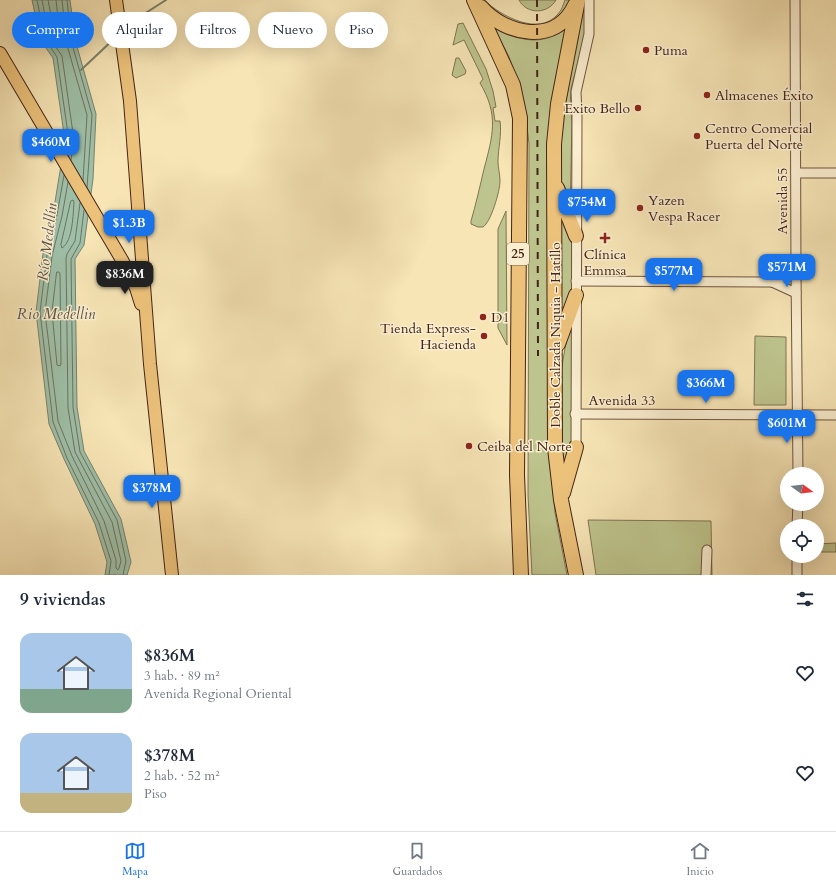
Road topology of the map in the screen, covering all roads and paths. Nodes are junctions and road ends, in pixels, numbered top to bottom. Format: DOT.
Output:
graph roads {
  1 [pos="116,0"];
  2 [pos="475,0"];
  3 [pos="578,0"];
  4 [pos="589,0"];
  5 [pos="795,0"];
  6 [pos="0,53"];
  7 [pos="796,173"];
  8 [pos="836,173"];
  9 [pos="554,181"];
  10 [pos="576,236"];
  11 [pos="796,273"];
  12 [pos="576,281"];
  13 [pos="772,282"];
  14 [pos="796,293"];
  15 [pos="576,295"];
  16 [pos="147,322"];
  17 [pos="556,352"];
  18 [pos="575,414"];
  19 [pos="797,415"];
  20 [pos="836,415"];
  21 [pos="576,447"];
  22 [pos="798,467"];
  23 [pos="560,500"];
  24 [pos="707,550"];
  25 [pos="797,563"];
  26 [pos="172,575"];
  27 [pos="521,575"];
  28 [pos="576,575"];
  29 [pos="706,575"];
  30 [pos="797,575"];
  1 -- 16 [label="main road"];
  2 -- 3 [label="highway, 25"];
  2 -- 27 [label="highway, 25"];
  3 -- 9 [label="highway, Doble Calzada Niquia - Hatillo / 25"];
  4 -- 10 [label="street"];
  5 -- 7 [label="street, Avenida 55"];
  6 -- 16 [label="main road"];
  7 -- 8 [label="street"];
  7 -- 11 [label="street, Avenida 55"];
  9 -- 10 [label="highway"];
  9 -- 17 [label="highway, Doble Calzada Niquia - Hatillo / 25"];
  10 -- 12 [label="street"];
  11 -- 13 [label="street"];
  11 -- 14 [label="street, Avenida 55"];
  12 -- 13 [label="street"];
  12 -- 15 [label="street"];
  13 -- 14 [label="street"];
  14 -- 19 [label="street, Avenida 55"];
  15 -- 17 [label="highway"];
  15 -- 18 [label="street"];
  16 -- 26 [label="main road"];
  17 -- 23 [label="highway, Doble Calzada Niquia - Hatillo / 25"];
  18 -- 19 [label="street, Avenida 33"];
  18 -- 21 [label="street"];
  19 -- 20 [label="street, Avenida 33"];
  19 -- 22 [label="street, Avenida 55"];
  21 -- 23 [label="highway"];
  23 -- 28 [label="highway, Doble Calzada Niquia - Hatillo / 25"];
  24 -- 29 [label="street"];
  25 -- 30 [label="street"];
}
